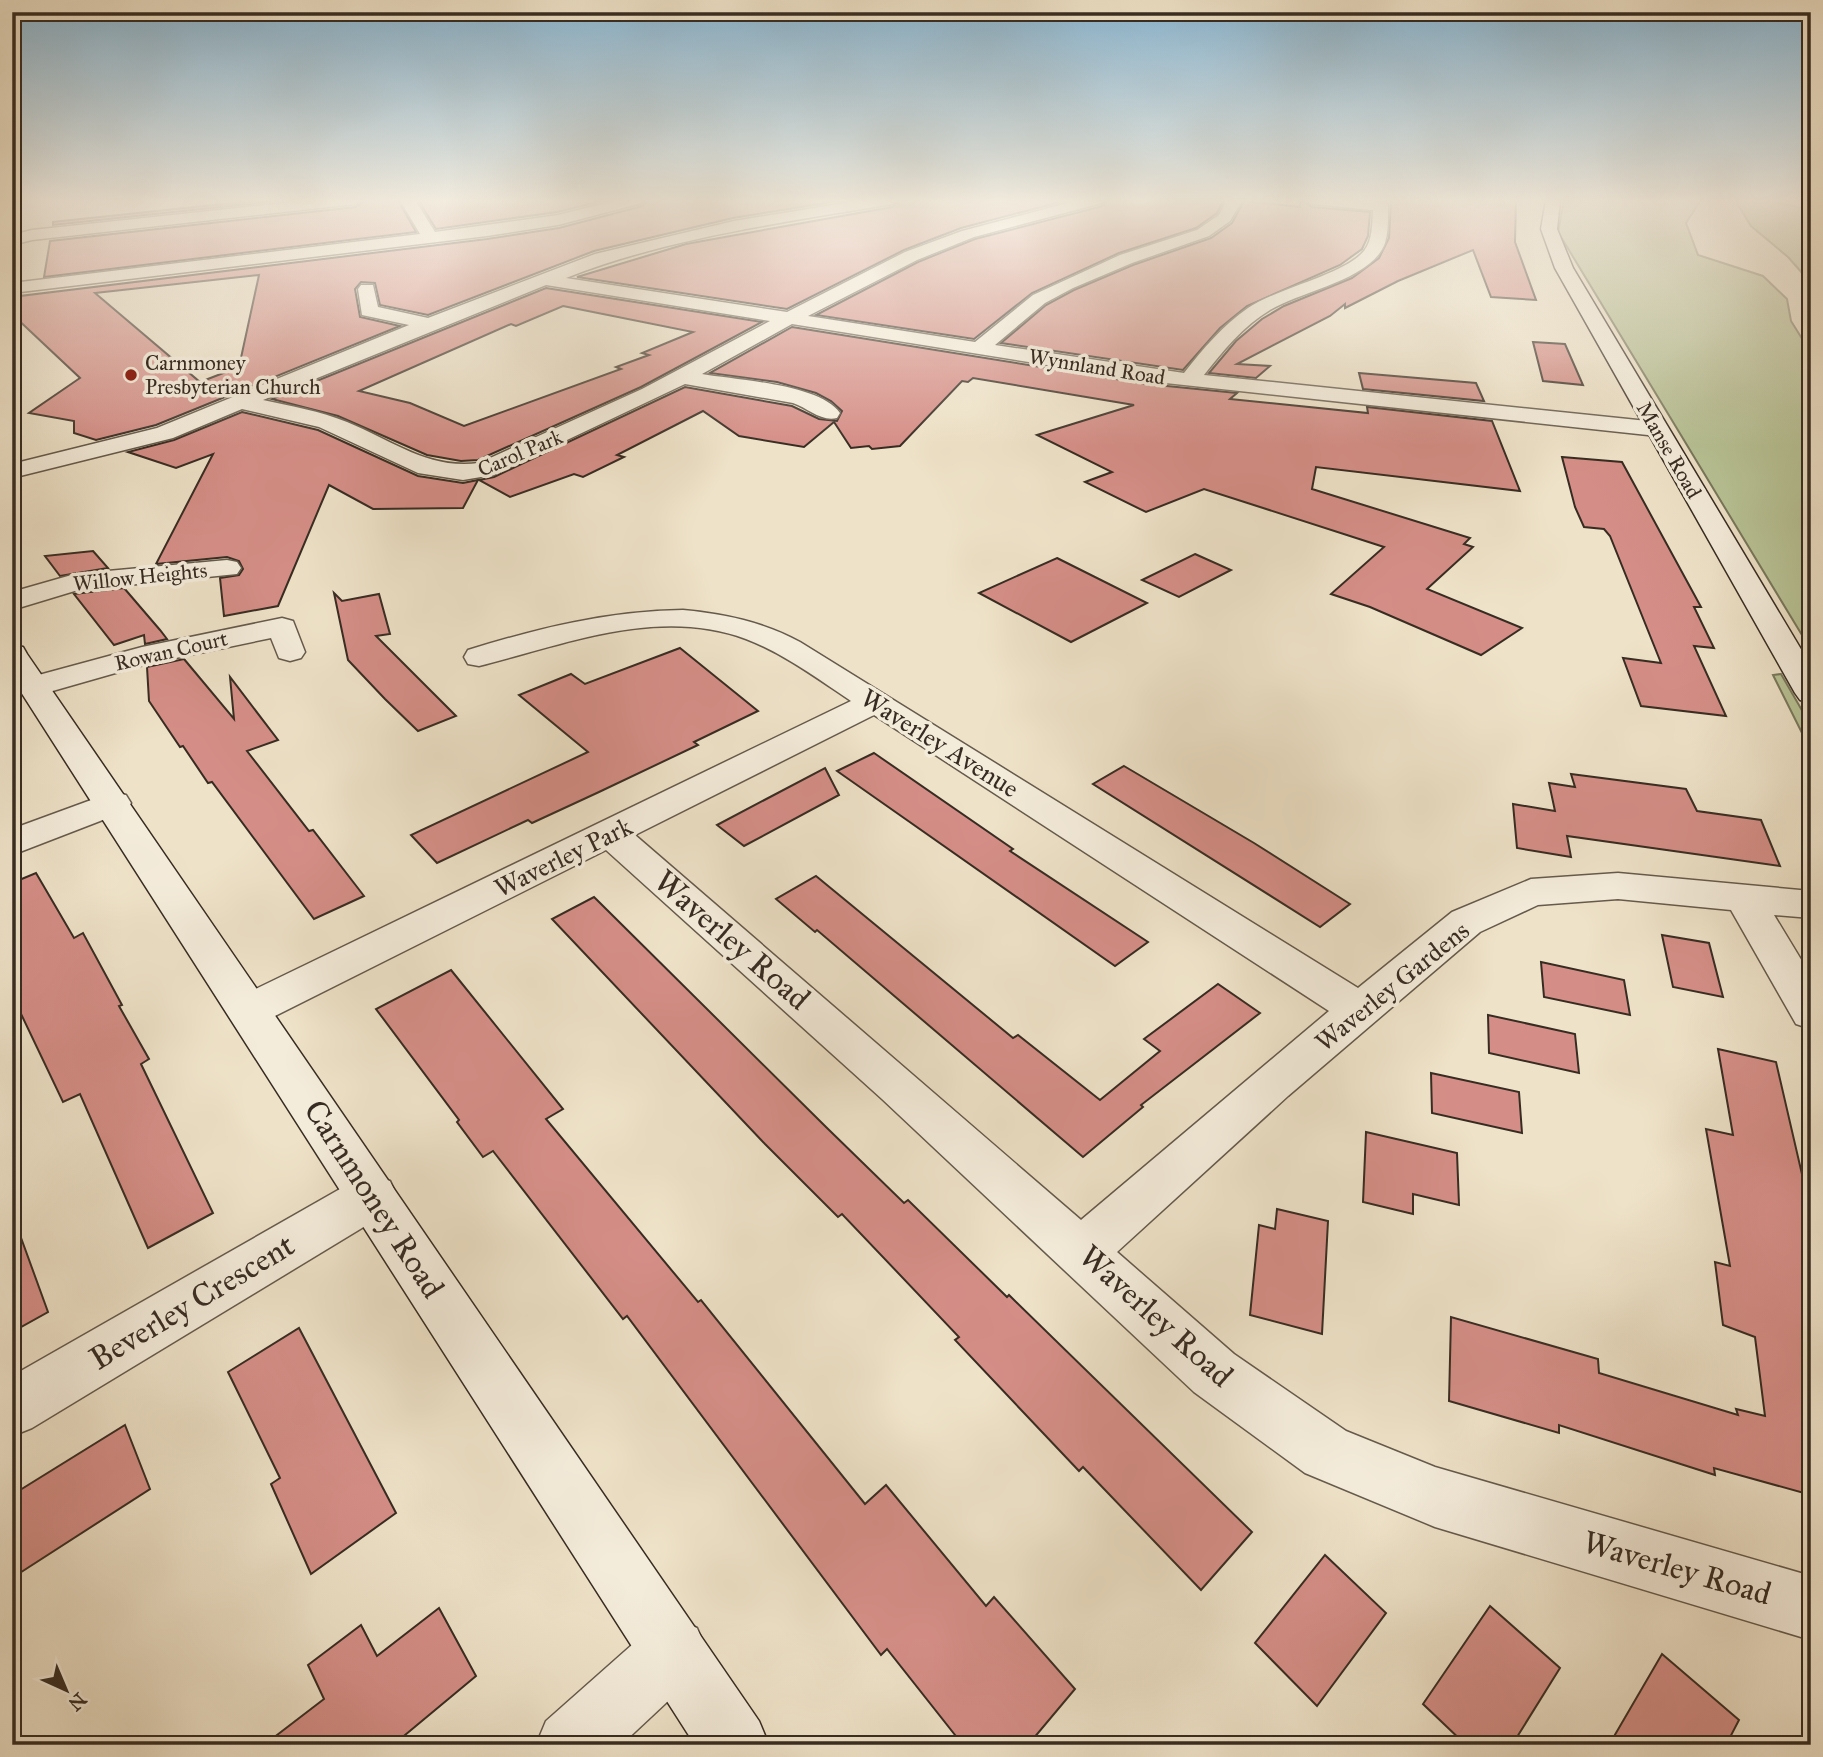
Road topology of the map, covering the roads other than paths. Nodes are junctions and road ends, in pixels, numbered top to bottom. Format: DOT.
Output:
graph roads {
  1 [pos="62,282"];
  2 [pos="534,282"];
  3 [pos="559,282"];
  4 [pos="858,282"];
  5 [pos="1071,282"];
  6 [pos="1313,282"];
  7 [pos="1574,282"];
  8 [pos="12,288"];
  9 [pos="368,289"];
  10 [pos="788,320"];
  11 [pos="429,324"];
  12 [pos="978,349"];
  13 [pos="683,377"];
  14 [pos="1189,380"];
  15 [pos="239,402"];
  16 [pos="829,413"];
  17 [pos="1657,429"];
  18 [pos="12,471"];
  19 [pos="34,489"];
  20 [pos="227,568"];
  21 [pos="12,601"];
  22 [pos="290,652"];
  23 [pos="479,657"];
  24 [pos="24,670"];
  25 [pos="1811,693"];
  26 [pos="874,702"];
  27 [pos="113,803"];
  28 [pos="611,834"];
  29 [pos="12,843"];
  30 [pos="1744,898"];
  31 [pos="1811,905"];
  32 [pos="250,1010"];
  33 [pos="1360,1010"];
  34 [pos="1811,1013"];
  35 [pos="372,1196"];
  36 [pos="1082,1251"];
  37 [pos="12,1408"];
  38 [pos="1811,1608"];
  39 [pos="674,1651"];
  40 [pos="569,1745"];
  41 [pos="735,1745"];
  1 -- 8 [label="street"];
  2 -- 11 [label="street"];
  3 -- 10 [label="street, Wynnland Road"];
  4 -- 10 [label="street, Carol Park"];
  5 -- 12 [label="street"];
  6 -- 14 [label="street"];
  7 -- 17 [label="street, Manse Road"];
  9 -- 11 [label="street"];
  10 -- 12 [label="street, Wynnland Road"];
  10 -- 13 [label="street, Carol Park"];
  11 -- 15 [label="street"];
  12 -- 14 [label="street, Wynnland Road"];
  13 -- 15 [label="street, Carol Park"];
  13 -- 16 [label="street"];
  14 -- 17 [label="street, Wynnland Road"];
  15 -- 18 [label="street"];
  17 -- 25 [label="street, Manse Road"];
  18 -- 19 [label="street"];
  20 -- 21 [label="street, Willow Heights"];
  22 -- 24 [label="street, Rowan Court"];
  23 -- 26 [label="street, Waverley Avenue"];
  24 -- 27 [label="street, Carnmoney Road"];
  26 -- 28 [label="street, Waverley Park"];
  26 -- 33 [label="street, Waverley Avenue"];
  27 -- 29 [label="street"];
  27 -- 32 [label="street, Carnmoney Road"];
  28 -- 32 [label="street, Waverley Park"];
  28 -- 36 [label="street, Waverley Road"];
  30 -- 31 [label="street, Waverley Gardens"];
  30 -- 33 [label="street, Waverley Gardens"];
  30 -- 34 [label="street"];
  32 -- 35 [label="street, Carnmoney Road"];
  33 -- 36 [label="street, Waverley Gardens"];
  35 -- 37 [label="street, Beverley Crescent"];
  35 -- 39 [label="street, Carnmoney Road"];
  36 -- 38 [label="street, Waverley Road"];
  39 -- 40 [label="street"];
  39 -- 41 [label="street, Carnmoney Road"];
}
